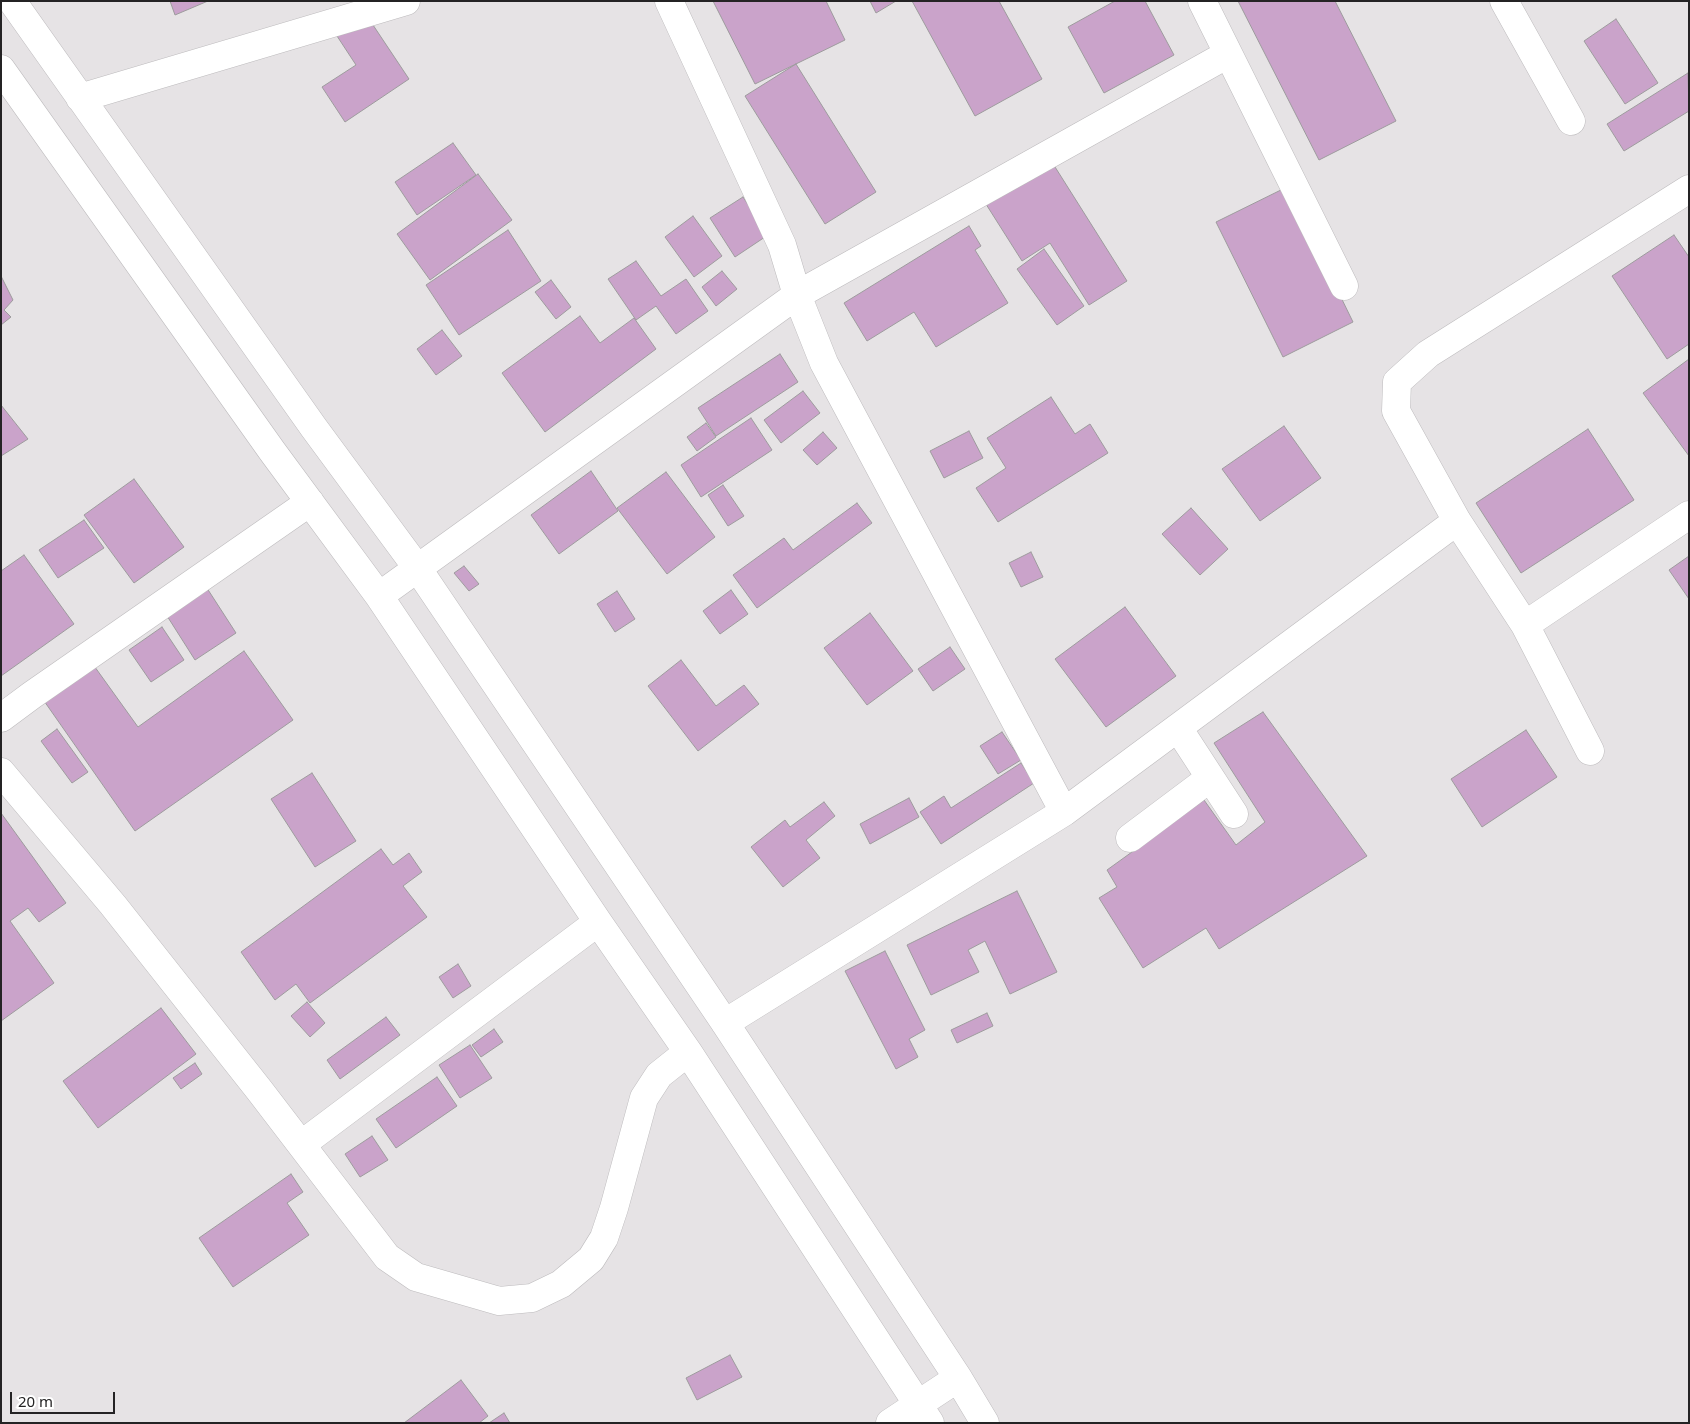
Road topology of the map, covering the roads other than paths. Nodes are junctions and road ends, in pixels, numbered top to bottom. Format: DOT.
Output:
graph roads {
  1 [pos="12,1"];
  2 [pos="406,1"];
  3 [pos="669,1"];
  4 [pos="1202,1"];
  5 [pos="1504,1"];
  6 [pos="1228,54"];
  7 [pos="1,69"];
  8 [pos="80,98"];
  9 [pos="1570,122"];
  10 [pos="1689,189"];
  11 [pos="1344,286"];
  12 [pos="797,295"];
  13 [pos="310,502"];
  14 [pos="1689,515"];
  15 [pos="1457,521"];
  16 [pos="418,569"];
  17 [pos="379,596"];
  18 [pos="1524,626"];
  19 [pos="1,718"];
  20 [pos="1178,728"];
  21 [pos="1590,751"];
  22 [pos="1,772"];
  23 [pos="1210,778"];
  24 [pos="1064,812"];
  25 [pos="1234,814"];
  26 [pos="1130,838"];
  27 [pos="598,922"];
  28 [pos="725,1023"];
  29 [pos="688,1052"];
  30 [pos="302,1144"];
  31 [pos="958,1378"];
  32 [pos="924,1414"];
  33 [pos="890,1423"];
  34 [pos="985,1423"];
  1 -- 8 [label="street"];
  2 -- 8 [label="street"];
  3 -- 12 [label="street"];
  4 -- 6 [label="street"];
  5 -- 9 [label="street"];
  6 -- 11 [label="street"];
  6 -- 12 [label="street"];
  7 -- 13 [label="street"];
  8 -- 16 [label="street"];
  10 -- 15 [label="street"];
  12 -- 16 [label="street"];
  12 -- 24 [label="street"];
  13 -- 17 [label="street"];
  13 -- 19 [label="street"];
  14 -- 18 [label="street"];
  15 -- 18 [label="street"];
  15 -- 20 [label="street"];
  16 -- 17 [label="street"];
  16 -- 28 [label="street"];
  17 -- 27 [label="street"];
  18 -- 21 [label="street"];
  20 -- 23 [label="street"];
  20 -- 24 [label="street"];
  22 -- 30 [label="street"];
  23 -- 25 [label="street"];
  23 -- 26 [label="street"];
  24 -- 28 [label="street"];
  27 -- 29 [label="street"];
  27 -- 30 [label="street"];
  28 -- 31 [label="street"];
  29 -- 30 [label="street"];
  29 -- 32 [label="street"];
  31 -- 32 [label="street"];
  31 -- 34 [label="street"];
  32 -- 33 [label="street"];
}
